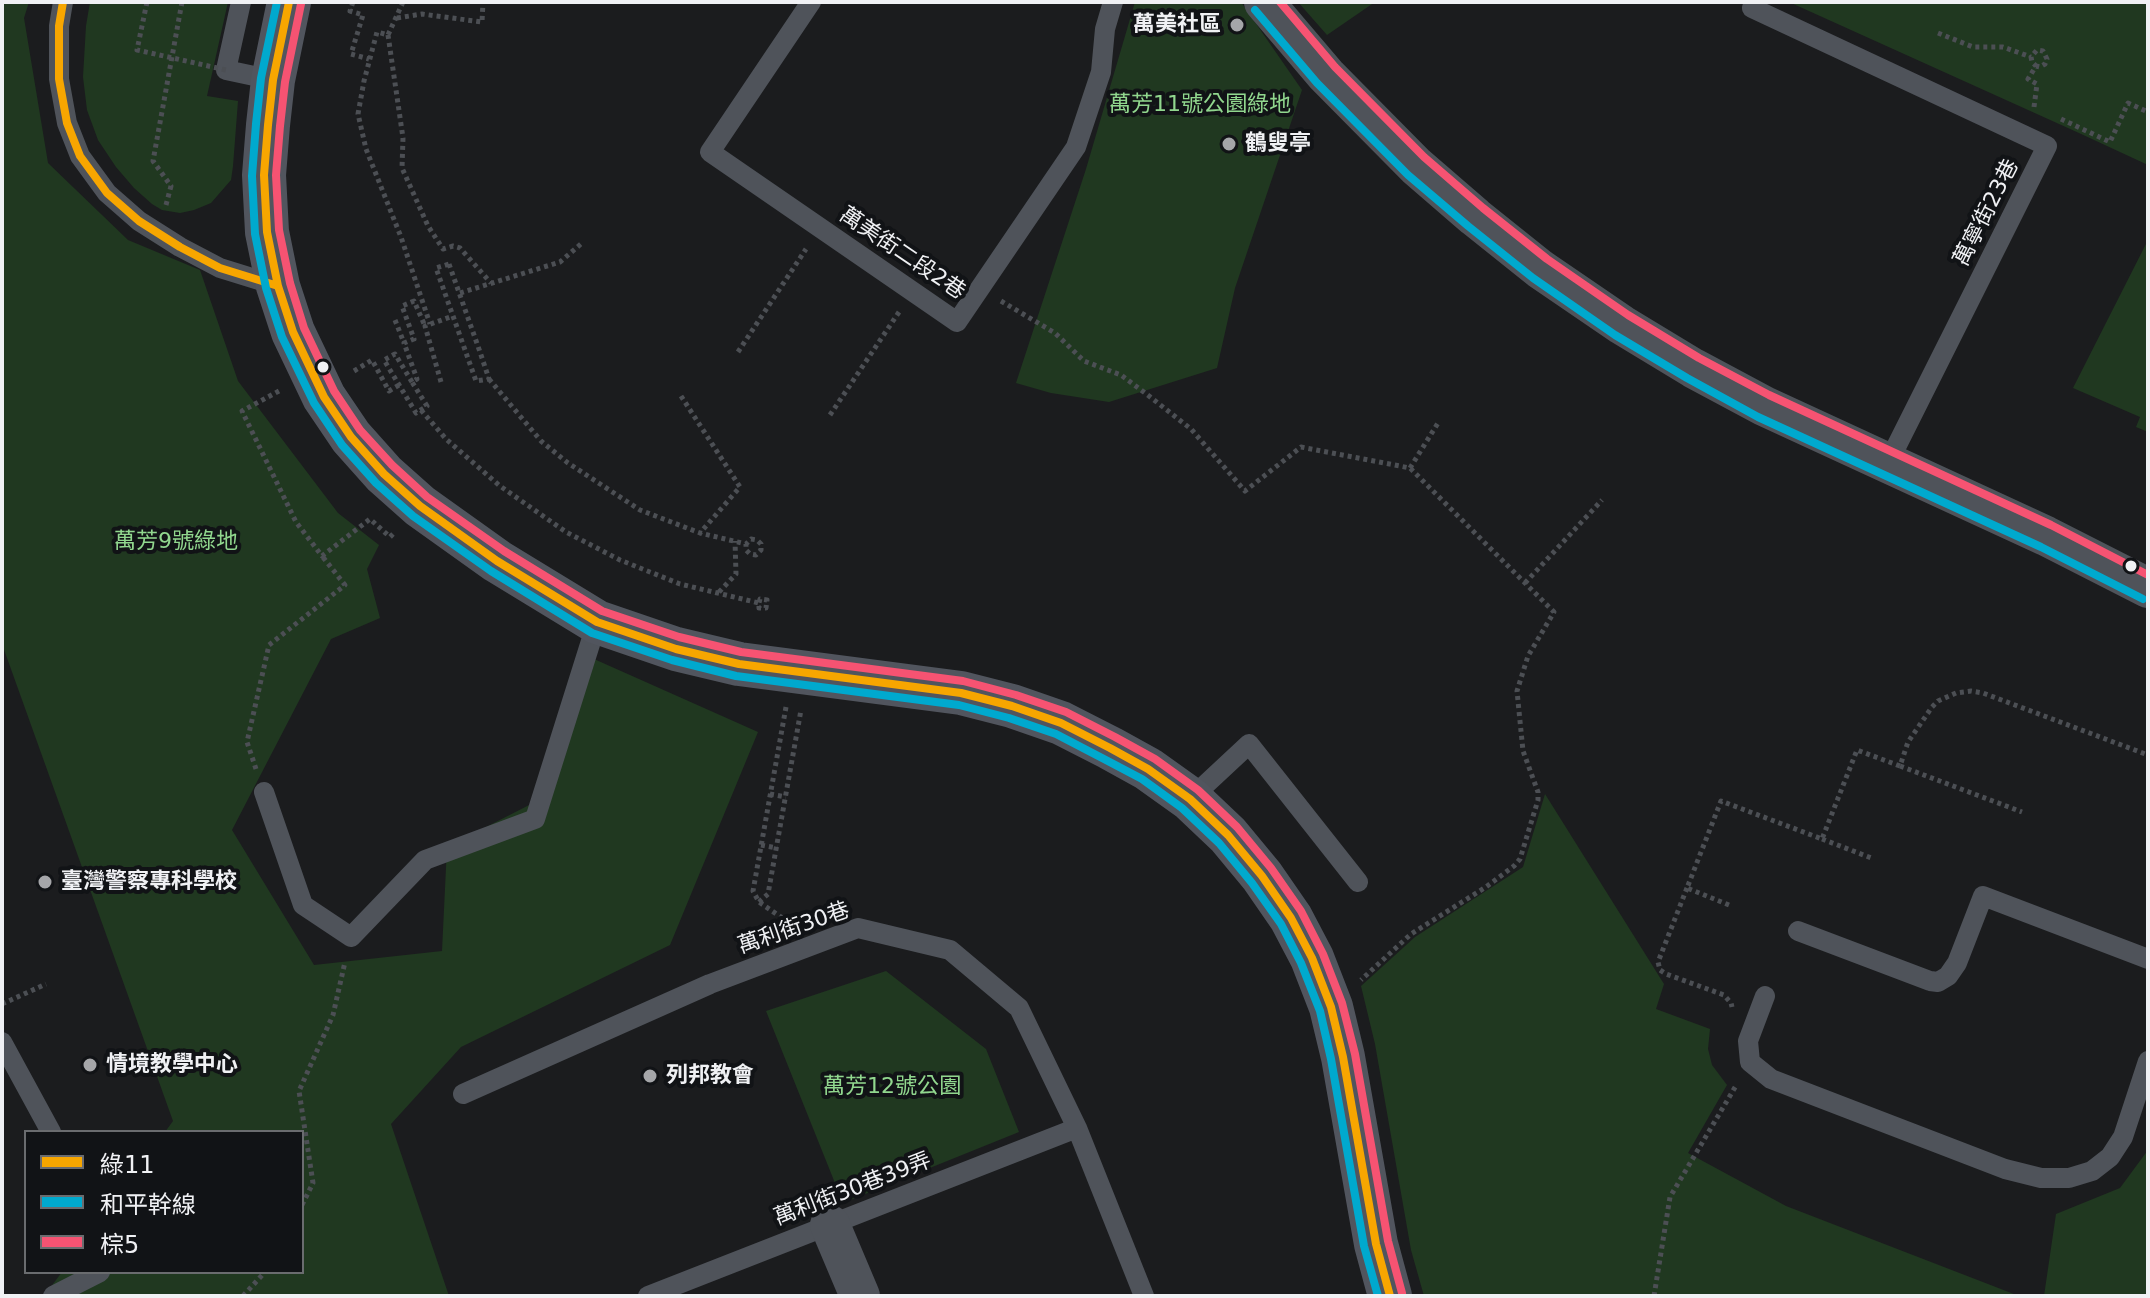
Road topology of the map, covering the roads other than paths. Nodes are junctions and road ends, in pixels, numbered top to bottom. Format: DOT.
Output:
graph roads {
  1 [pos="63,2"];
  2 [pos="241,2"];
  3 [pos="289,2"];
  4 [pos="811,2"];
  5 [pos="1113,2"];
  6 [pos="1264,2"];
  7 [pos="1752,8"];
  8 [pos="273,80"];
  9 [pos="278,286"];
  10 [pos="1888,463"];
  11 [pos="2148,588"];
  12 [pos="597,622"];
  13 [pos="264,792"];
  14 [pos="1190,799"];
  15 [pos="1358,882"];
  16 [pos="1798,931"];
  17 [pos="2148,959"];
  18 [pos="1765,996"];
  19 [pos="2,1042"];
  20 [pos="2148,1061"];
  21 [pos="463,1094"];
  22 [pos="1077,1128"];
  23 [pos="50,1130"];
  24 [pos="830,1225"];
  25 [pos="96,1274"];
  26 [pos="53,1296"];
  27 [pos="648,1296"];
  28 [pos="860,1296"];
  29 [pos="1144,1296"];
  30 [pos="1390,1296"];
  1 -- 9 [label="lane"];
  2 -- 8 [label="lane"];
  3 -- 8 [label="street"];
  4 -- 5 [label="lane, 萬美街二段2巷"];
  6 -- 10 [label="street"];
  7 -- 10 [label="lane, 萬寧街23巷"];
  8 -- 9 [label="street"];
  9 -- 12 [label="street"];
  10 -- 11 [label="street"];
  12 -- 13 [label="lane"];
  12 -- 14 [label="street"];
  14 -- 15 [label="lane"];
  14 -- 30 [label="street"];
  16 -- 17 [label="lane"];
  18 -- 20 [label="lane"];
  19 -- 23 [label="lane"];
  21 -- 22 [label="lane, 萬利街30巷"];
  22 -- 24 [label="lane, 萬利街30巷39弄"];
  22 -- 29 [label="lane, 萬利街30巷"];
  24 -- 27 [label="lane, 萬利街30巷39弄"];
  24 -- 28 [label="street"];
  25 -- 26 [label="lane"];
}
